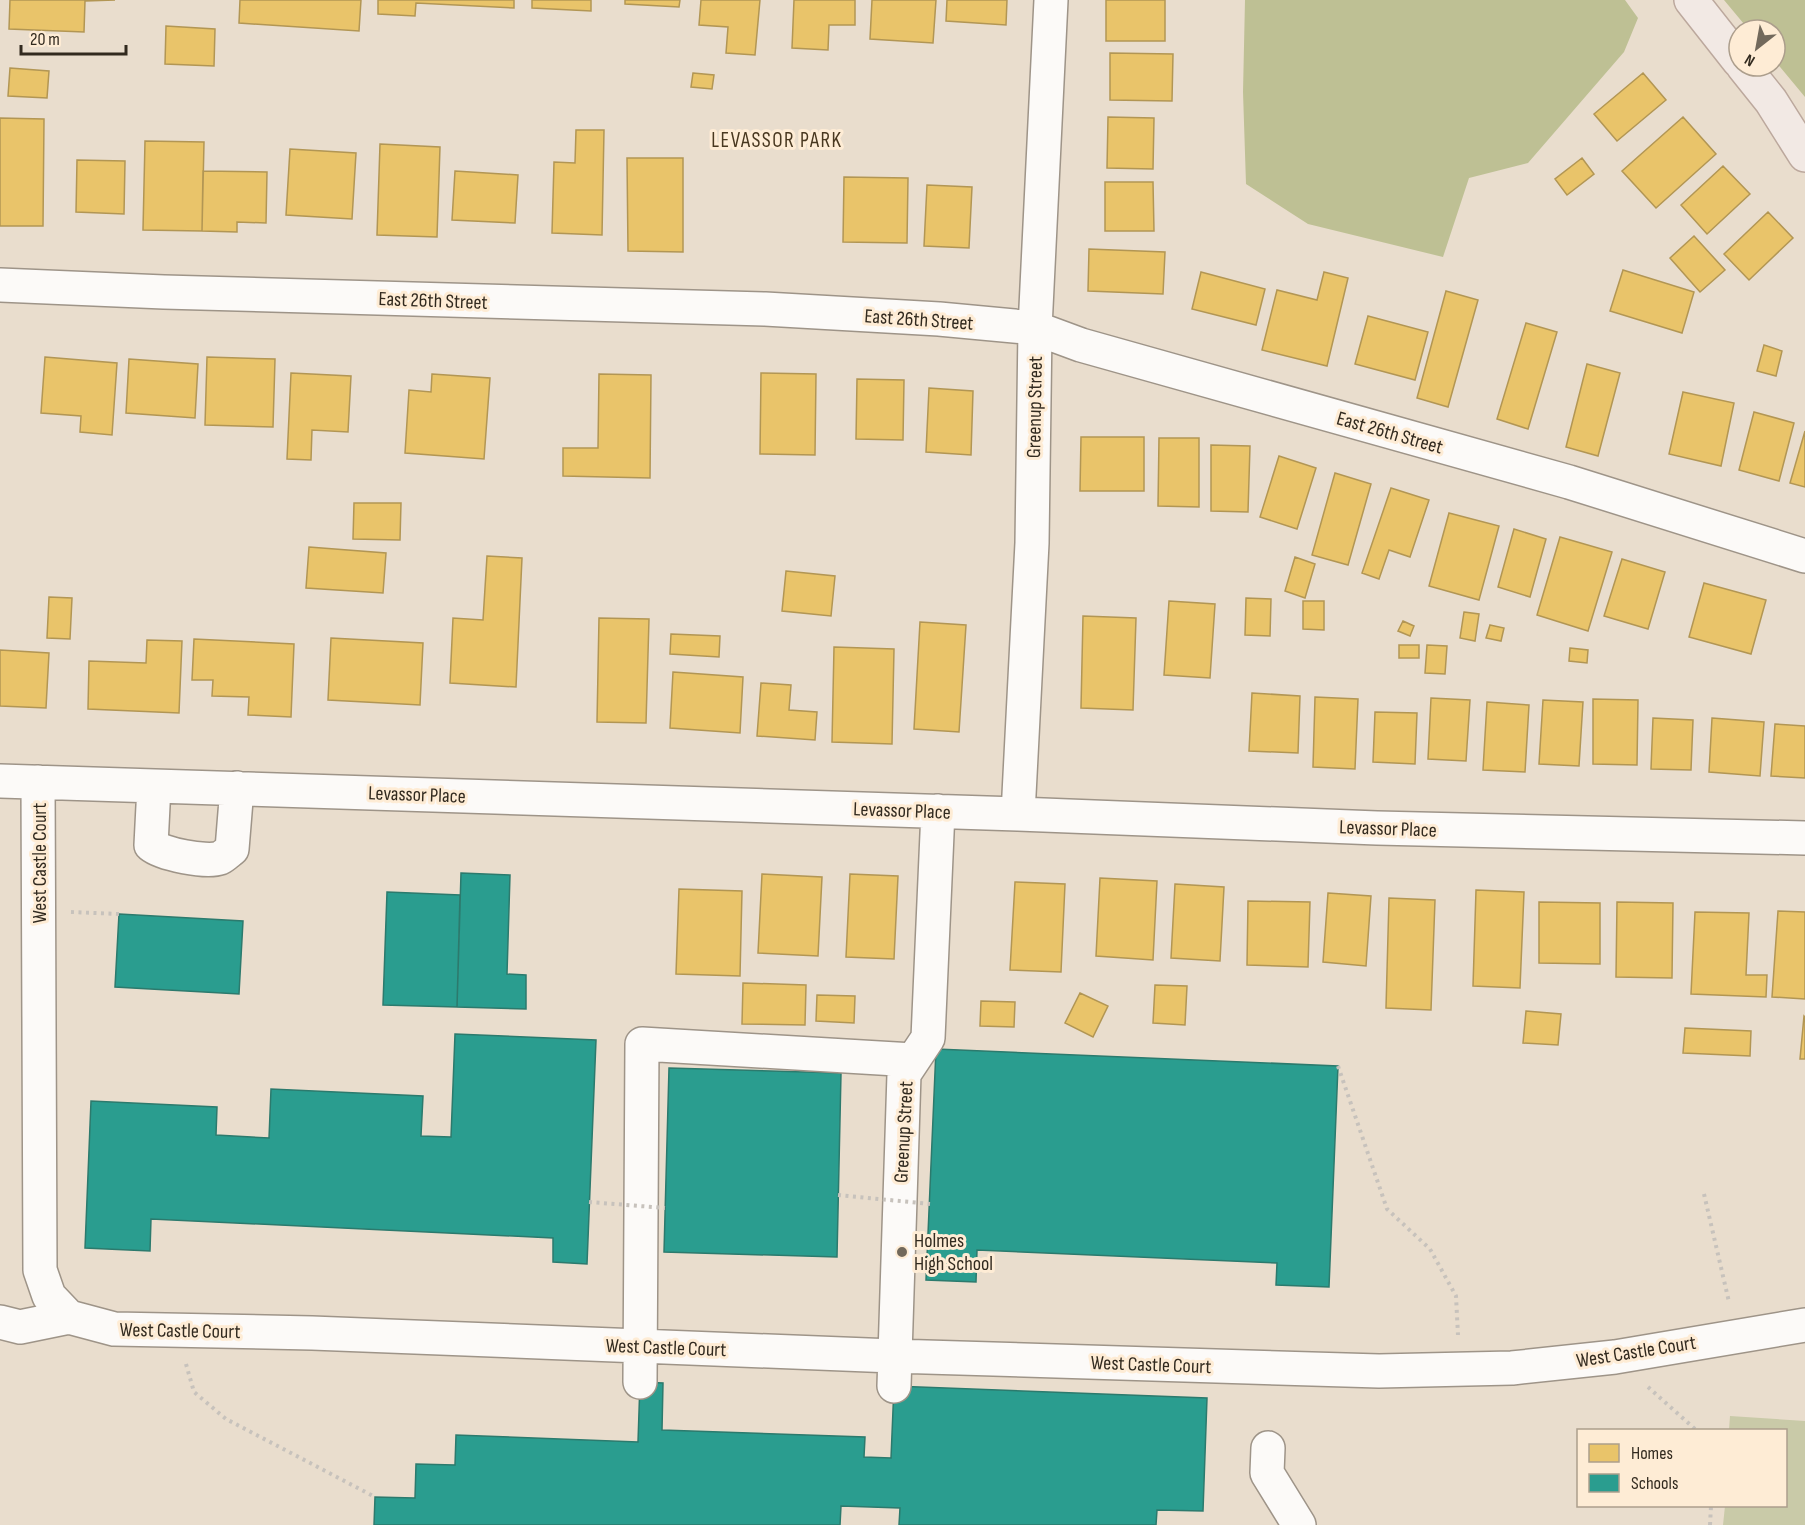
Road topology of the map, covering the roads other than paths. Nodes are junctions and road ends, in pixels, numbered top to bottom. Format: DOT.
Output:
graph roads {
  1 [pos="1051,0"];
  2 [pos="1691,0"];
  3 [pos="1727,46"];
  4 [pos="1753,78"];
  5 [pos="1805,155"];
  6 [pos="0,285"];
  7 [pos="1035,328"];
  8 [pos="1805,555"];
  9 [pos="0,781"];
  10 [pos="38,782"];
  11 [pos="154,786"];
  12 [pos="237,788"];
  13 [pos="938,811"];
  14 [pos="1018,814"];
  15 [pos="1805,838"];
  16 [pos="921,1049"];
  17 [pos="69,1317"];
  18 [pos="0,1322"];
  19 [pos="1805,1325"];
  20 [pos="641,1346"];
  21 [pos="893,1371"];
  22 [pos="640,1382"];
  23 [pos="1268,1448"];
  24 [pos="1299,1525"];
  1 -- 7 [label="street, Greenup Street"];
  2 -- 3 [label="main road"];
  4 -- 5 [label="main road"];
  6 -- 7 [label="street, East 26th Street"];
  7 -- 8 [label="street, East 26th Street"];
  7 -- 14 [label="street, Greenup Street"];
  9 -- 10 [label="street, Levassor Place"];
  10 -- 11 [label="street, Levassor Place"];
  10 -- 17 [label="street, West Castle Court"];
  11 -- 12 [label="street, Levassor Place"];
  11 -- 12 [label="street"];
  12 -- 13 [label="street, Levassor Place"];
  13 -- 14 [label="street, Levassor Place"];
  13 -- 16 [label="street, Greenup Street"];
  14 -- 15 [label="street, Levassor Place"];
  16 -- 20 [label="street"];
  16 -- 21 [label="street, Greenup Street"];
  17 -- 18 [label="street"];
  17 -- 20 [label="street, West Castle Court"];
  19 -- 21 [label="street, West Castle Court"];
  20 -- 21 [label="street, West Castle Court"];
  20 -- 22 [label="street"];
  23 -- 24 [label="street"];
}
